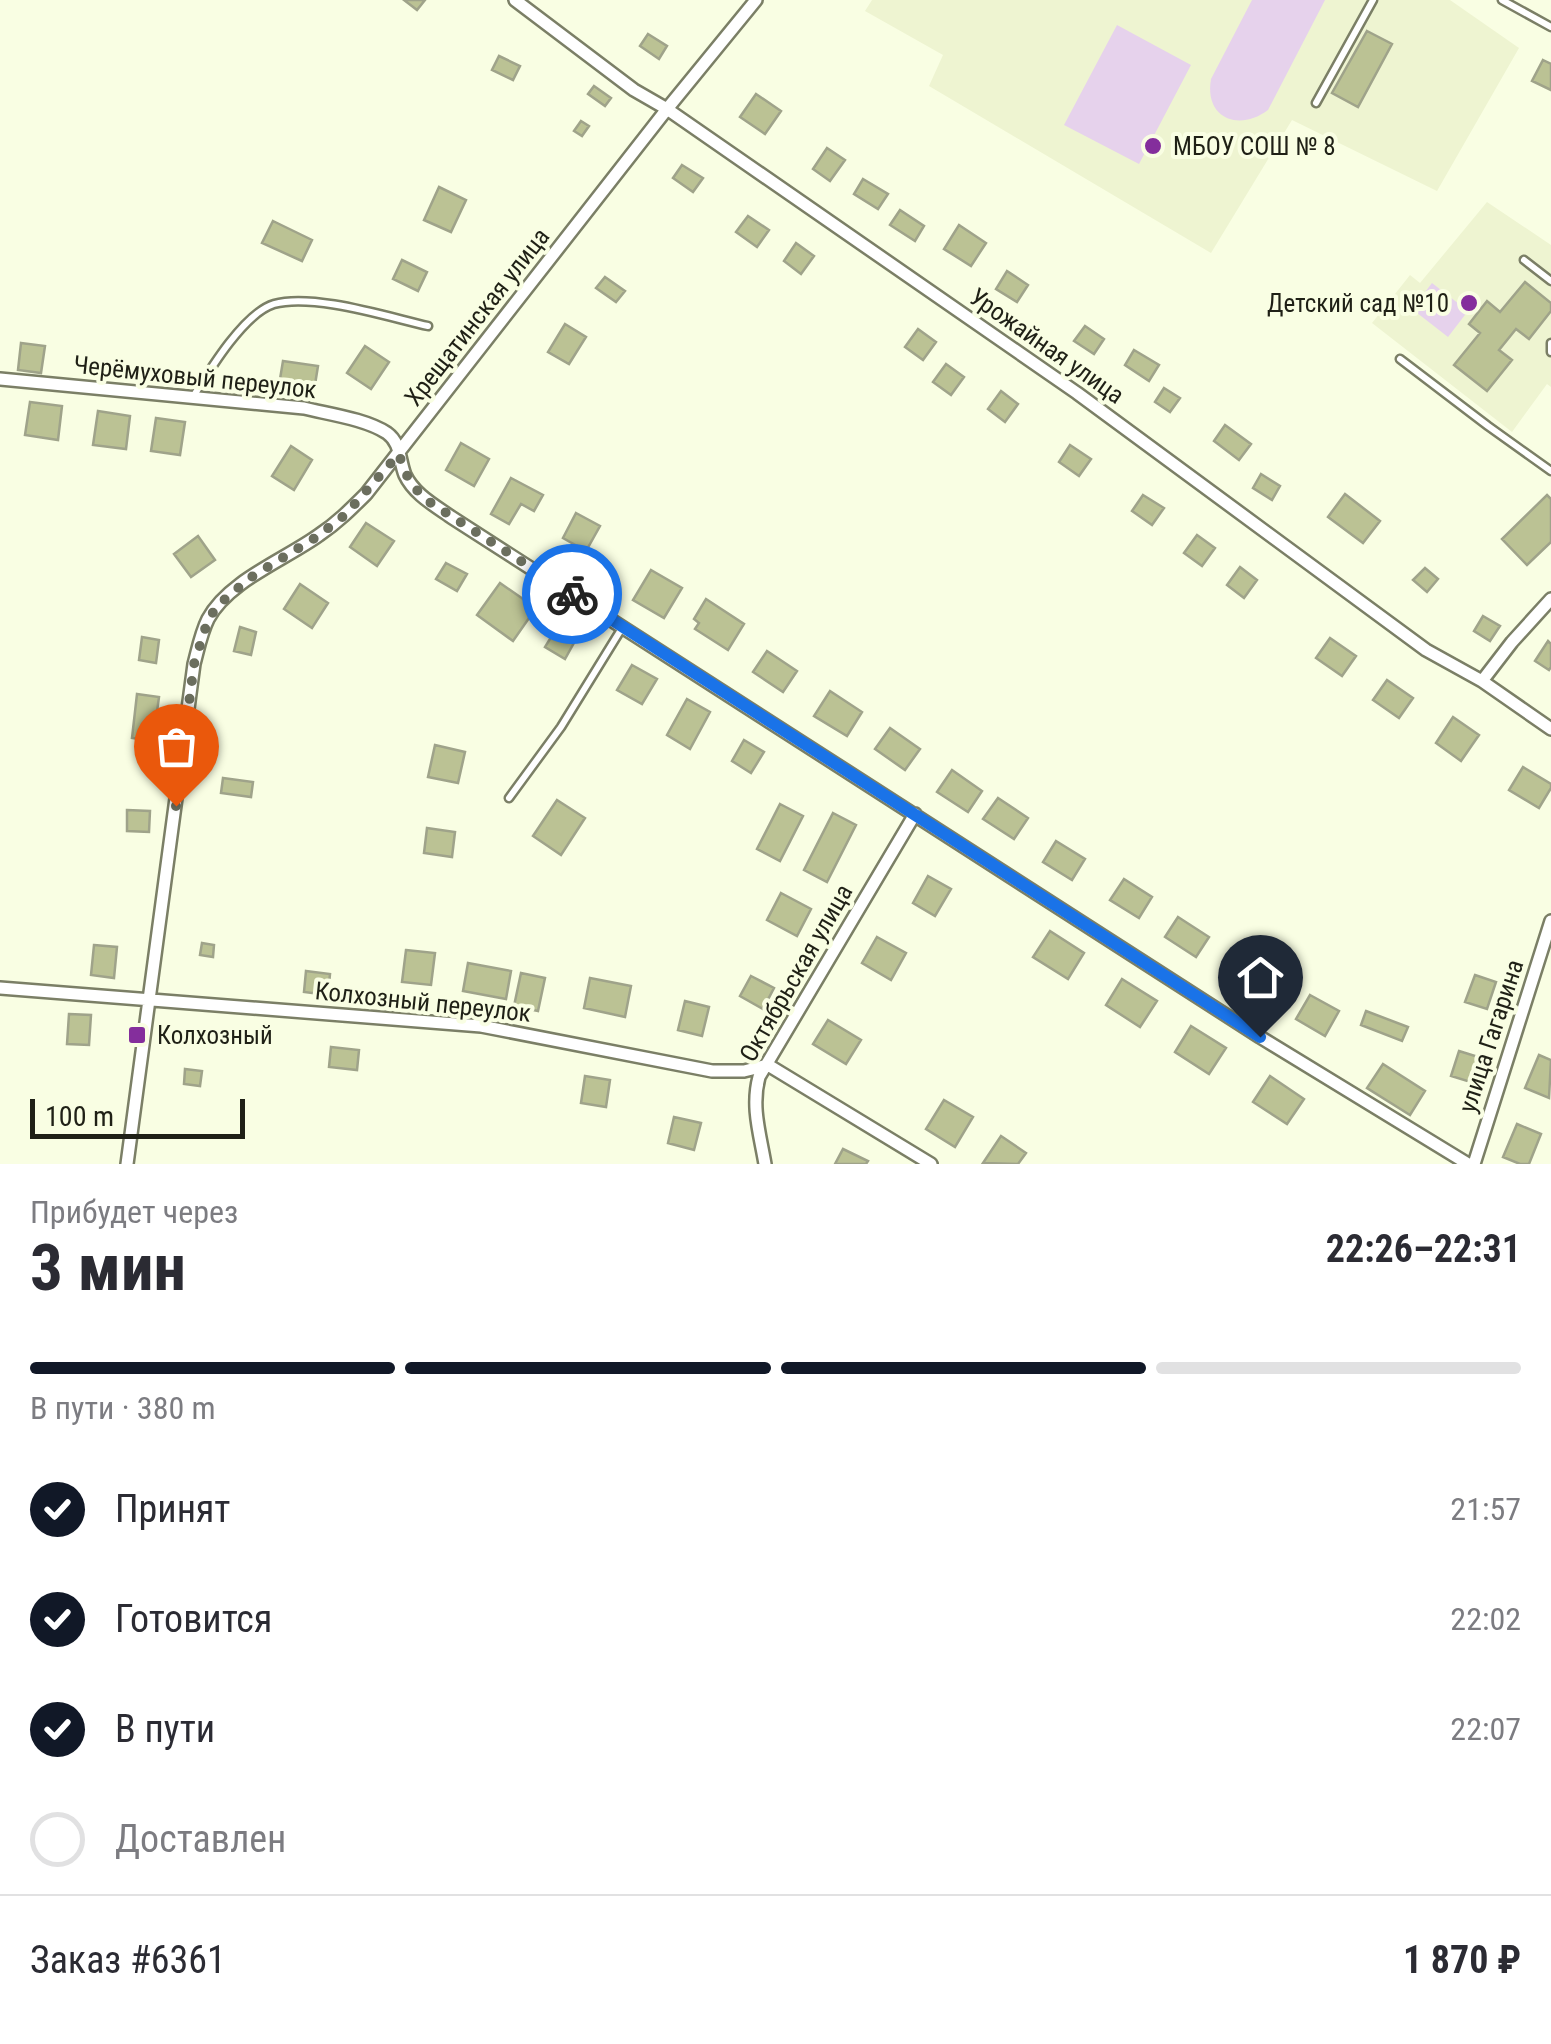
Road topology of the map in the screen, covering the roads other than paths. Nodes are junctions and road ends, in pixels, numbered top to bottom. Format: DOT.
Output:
graph roads {
  1 [pos="515,0"];
  2 [pos="756,0"];
  3 [pos="1373,0"];
  4 [pos="1502,0"];
  5 [pos="1551,27"];
  6 [pos="1316,103"];
  7 [pos="667,109"];
  8 [pos="1524,260"];
  9 [pos="1551,281"];
  10 [pos="428,326"];
  11 [pos="1551,343"];
  12 [pos="1551,352"];
  13 [pos="1400,359"];
  14 [pos="0,379"];
  15 [pos="192,398"];
  16 [pos="399,454"];
  17 [pos="1551,471"];
  18 [pos="1551,599"];
  19 [pos="623,627"];
  20 [pos="1482,682"];
  21 [pos="1551,730"];
  22 [pos="509,798"];
  23 [pos="915,814"];
  24 [pos="1551,921"];
  25 [pos="0,988"];
  26 [pos="150,1000"];
  27 [pos="768,1065"];
  28 [pos="127,1164"];
  29 [pos="765,1164"];
  30 [pos="930,1164"];
  31 [pos="1471,1164"];
  1 -- 7 [label="street, Урожайная улица"];
  2 -- 7 [label="street, Хрещатинская улица"];
  3 -- 6 [label="lane"];
  4 -- 5 [label="lane"];
  7 -- 16 [label="street, Хрещатинская улица"];
  7 -- 20 [label="street, Урожайная улица"];
  8 -- 9 [label="lane"];
  10 -- 15 [label="lane"];
  11 -- 12 [label="lane"];
  13 -- 17 [label="lane"];
  14 -- 15 [label="street, Черёмуховый переулок"];
  15 -- 16 [label="street, Черёмуховый переулок"];
  16 -- 19 [label="street, Черёмуховый переулок"];
  16 -- 26 [label="street, Хрещатинская улица"];
  18 -- 20 [label="street"];
  19 -- 22 [label="lane"];
  19 -- 23 [label="street, Черёмуховый переулок"];
  20 -- 21 [label="street, Урожайная улица"];
  23 -- 27 [label="street, Октябрьская улица"];
  23 -- 31 [label="street, Черёмуховый переулок"];
  24 -- 31 [label="street, улица Гагарина"];
  25 -- 26 [label="street, Колхозный переулок"];
  26 -- 27 [label="street, Колхозный переулок"];
  26 -- 28 [label="street, Хрещатинская улица"];
  27 -- 29 [label="street, Октябрьская улица"];
  27 -- 30 [label="street"];
}
